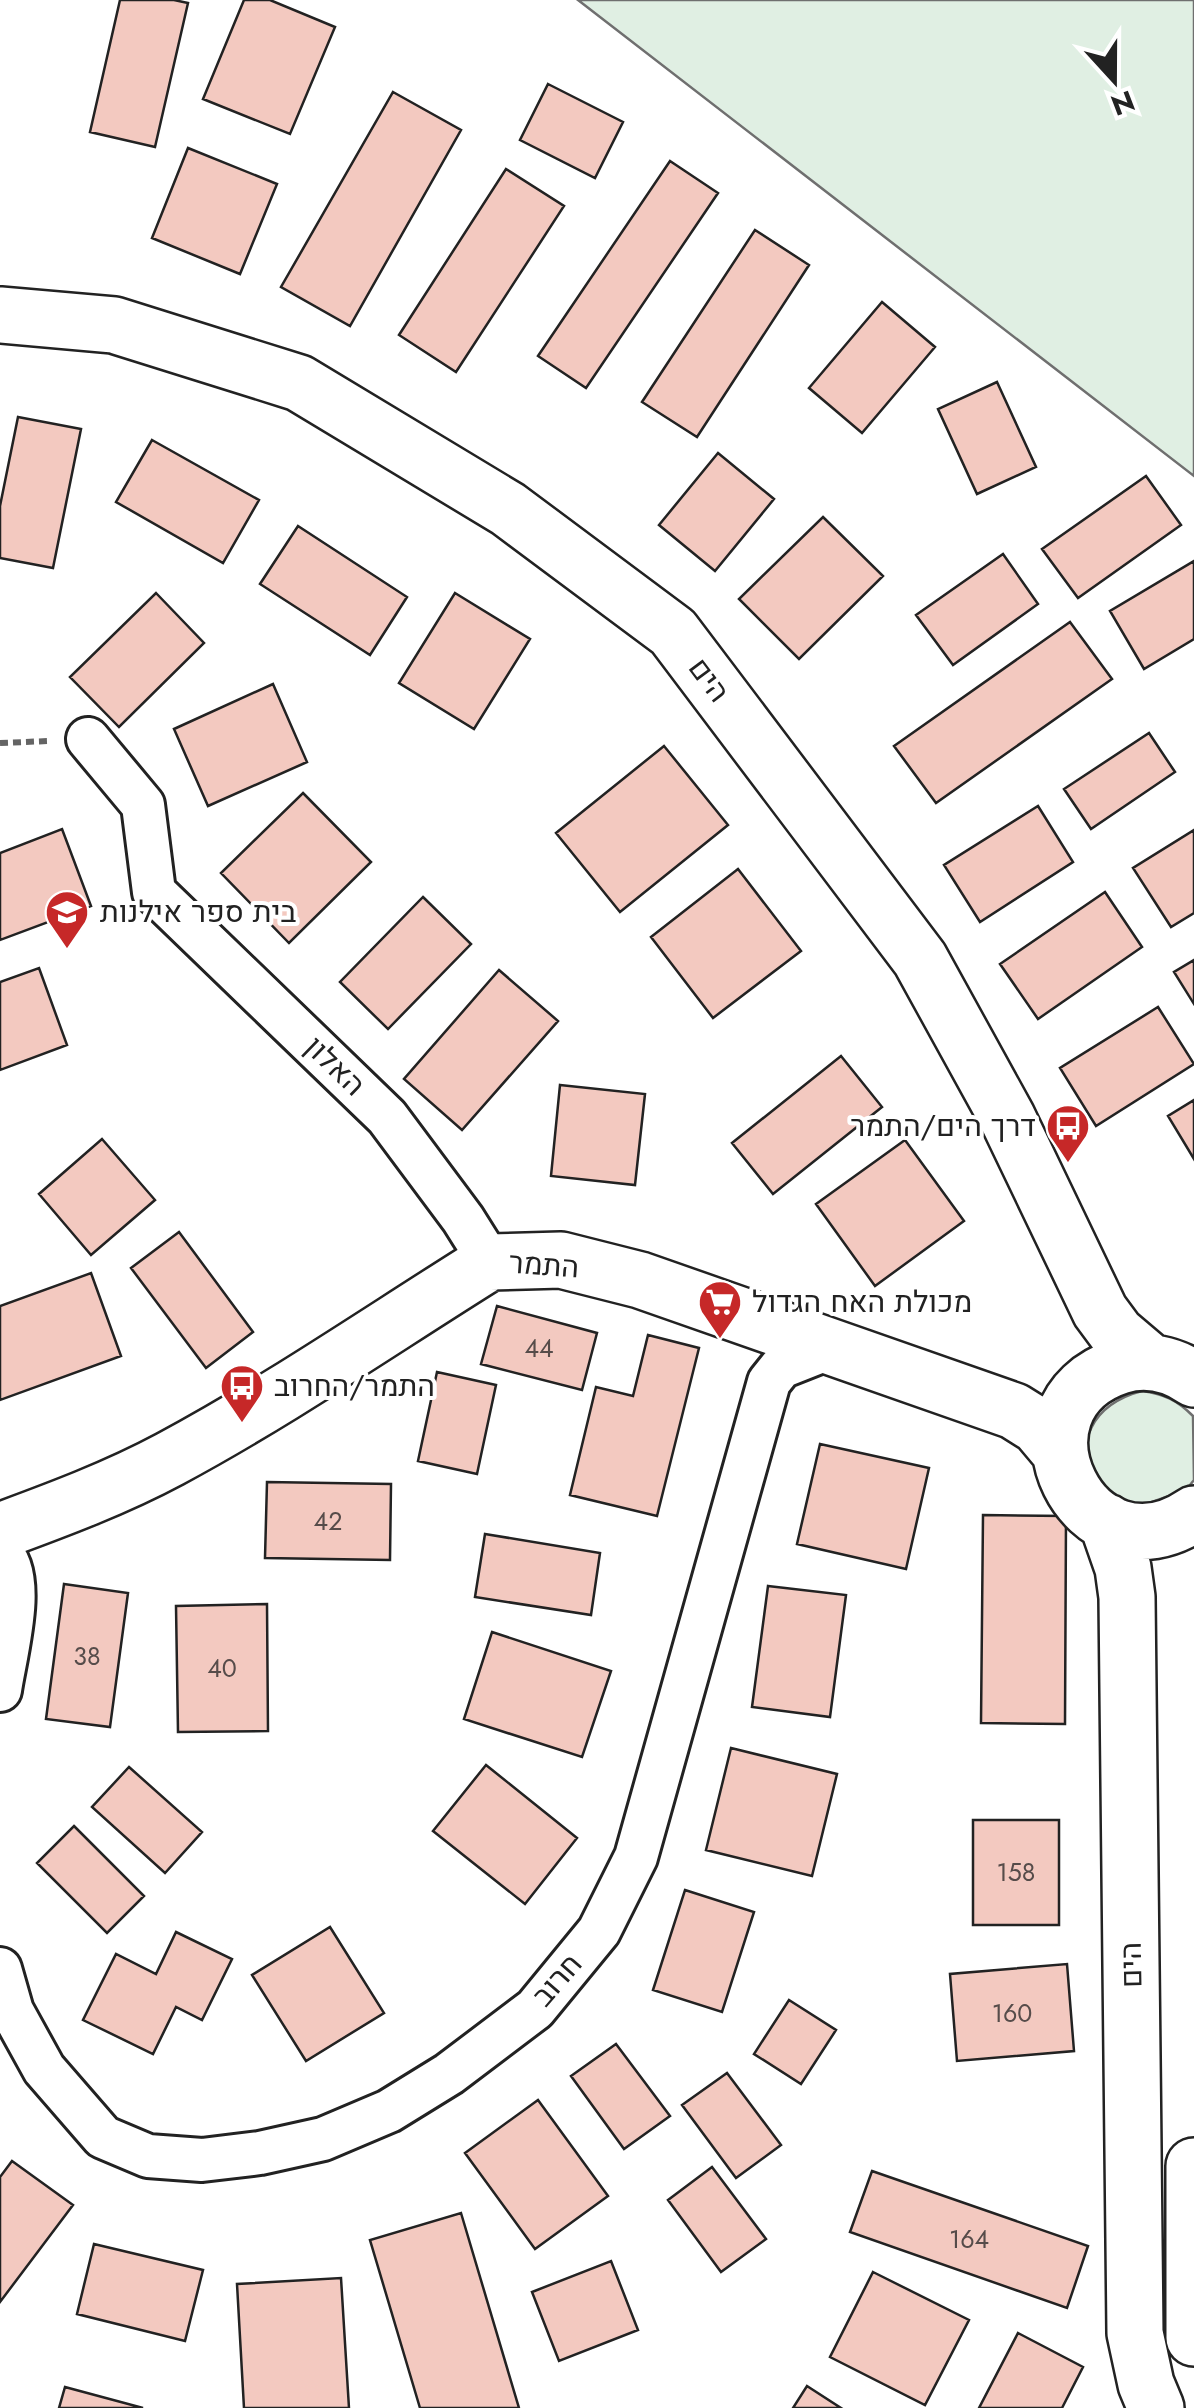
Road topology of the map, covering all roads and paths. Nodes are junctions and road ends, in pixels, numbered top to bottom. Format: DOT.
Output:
graph roads {
  1 [pos="0,315"];
  2 [pos="88,740"];
  3 [pos="0,743"];
  4 [pos="490,1262"];
  5 [pos="829,1348"];
  6 [pos="1172,1371"];
  7 [pos="1059,1450"];
  8 [pos="1194,1514"];
  9 [pos="1106,1522"];
  10 [pos="0,1531"];
  11 [pos="0,1552"];
  12 [pos="0,1690"];
  13 [pos="0,1969"];
  14 [pos="1194,2166"];
  15 [pos="1194,2338"];
  16 [pos="1156,2408"];
  1 -- 6 [label="main road, הים"];
  2 -- 3 [label="path"];
  2 -- 4 [label="street, האלון"];
  4 -- 5 [label="main road, התמר"];
  4 -- 10 [label="main road, התמר"];
  5 -- 7 [label="main road, התמר"];
  5 -- 13 [label="street, חרוב"];
  6 -- 7 [label="main road"];
  7 -- 9 [label="main road"];
  8 -- 9 [label="main road"];
  9 -- 16 [label="main road, הים"];
  11 -- 12 [label="street"];
  14 -- 15 [label="main road"];
}
